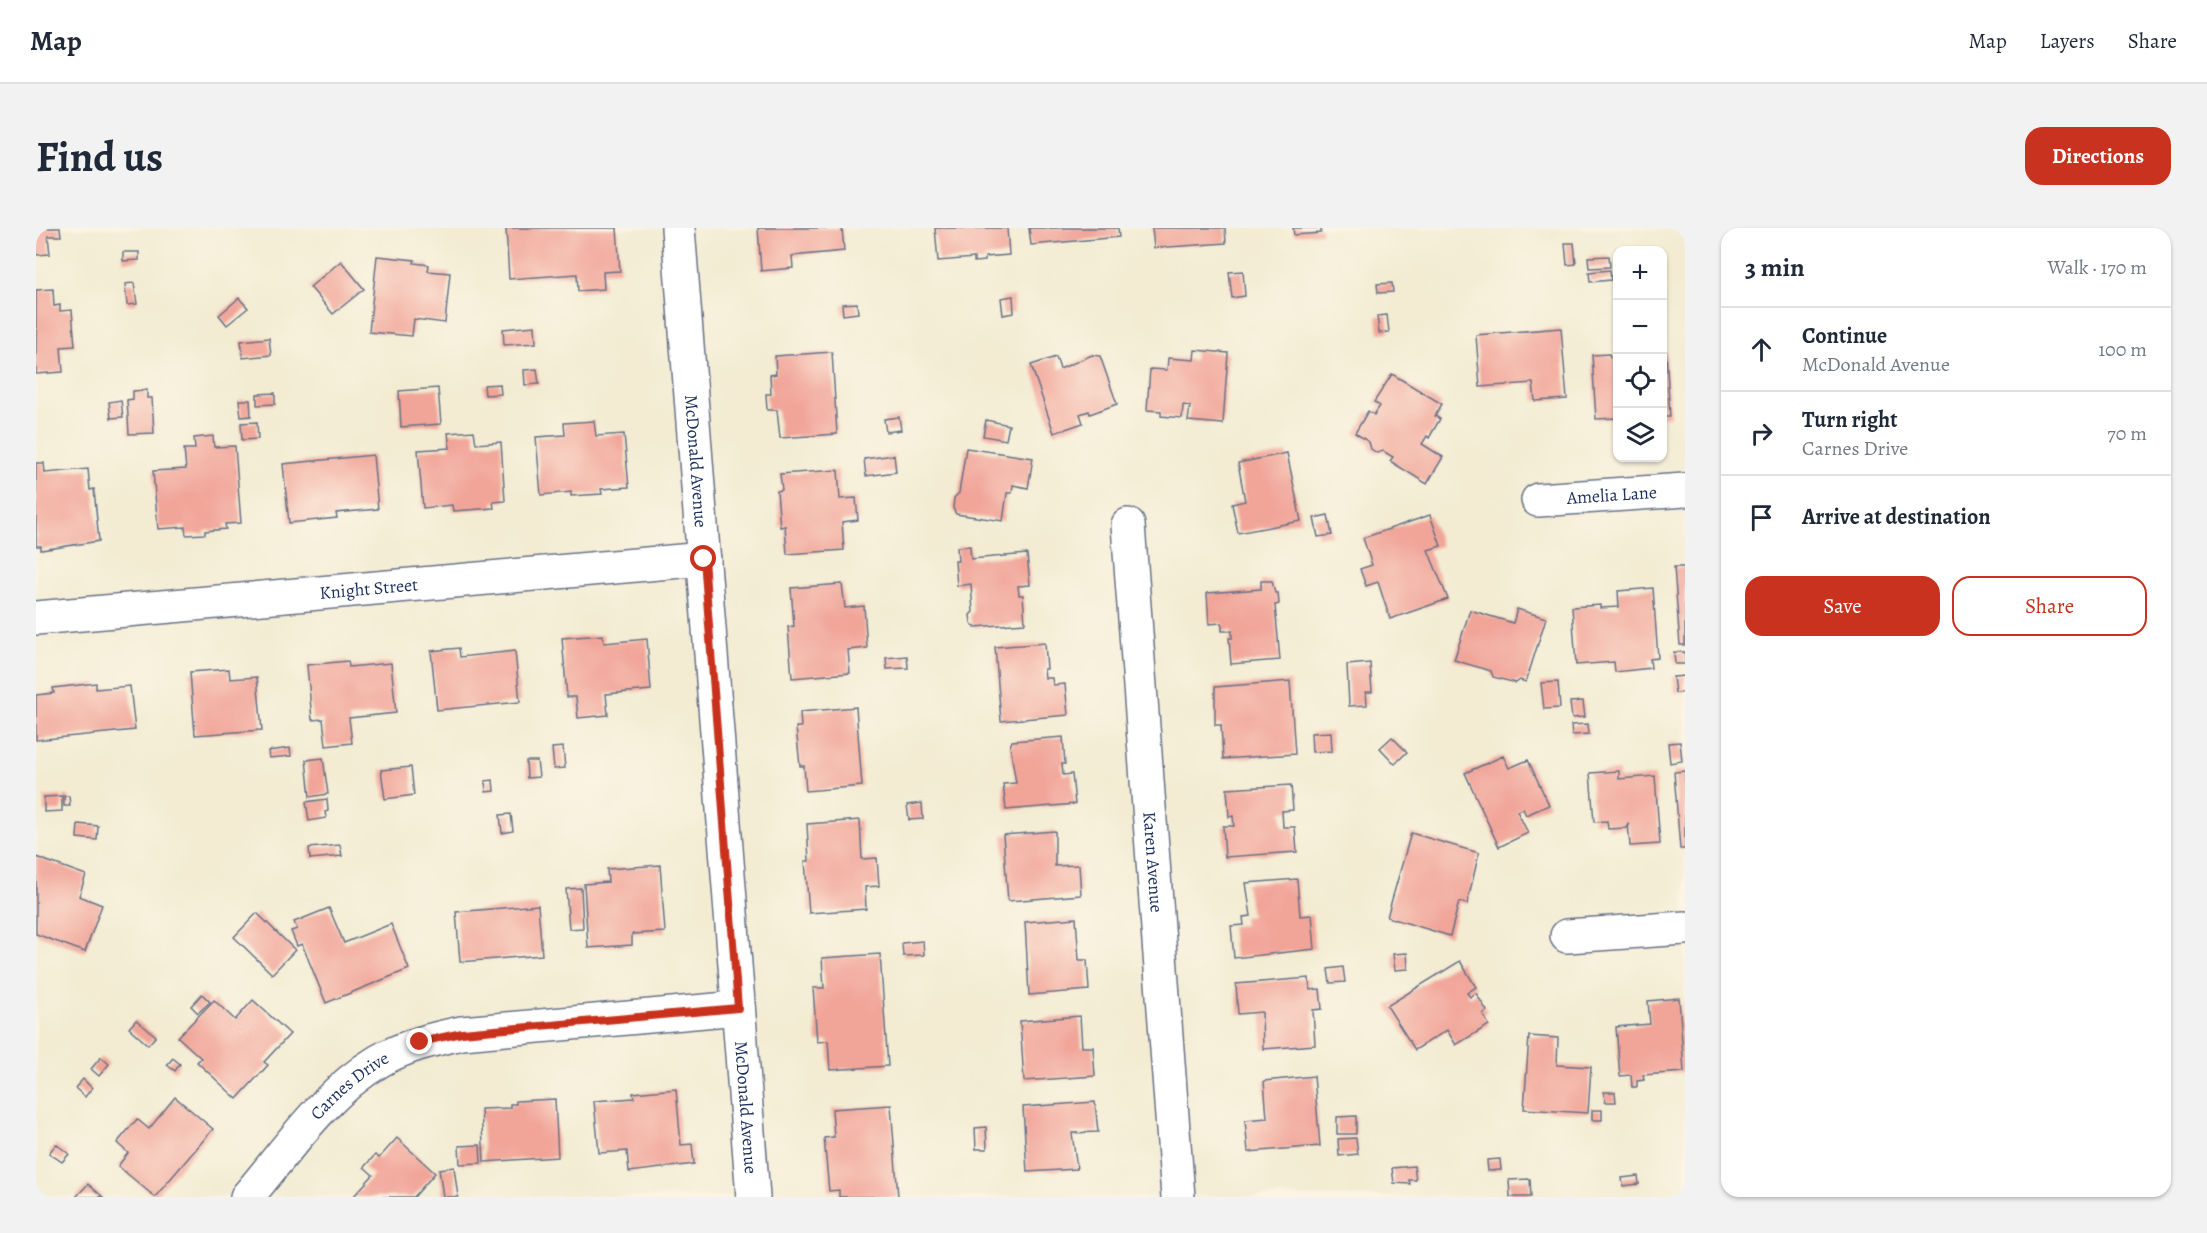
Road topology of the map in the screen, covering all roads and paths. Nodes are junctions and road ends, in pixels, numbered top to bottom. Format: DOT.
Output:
graph roads {
  1 [pos="678,228"];
  2 [pos="1685,490"];
  3 [pos="1538,500"];
  4 [pos="1128,525"];
  5 [pos="704,559"];
  6 [pos="36,618"];
  7 [pos="1685,928"];
  8 [pos="1567,936"];
  9 [pos="738,1008"];
  10 [pos="247,1197"];
  11 [pos="753,1197"];
  12 [pos="1178,1197"];
  1 -- 5 [label="street, McDonald Avenue"];
  2 -- 3 [label="street, Amelia Lane"];
  4 -- 12 [label="street, Karen Avenue"];
  5 -- 6 [label="street, Knight Street"];
  5 -- 9 [label="street, McDonald Avenue"];
  7 -- 8 [label="street"];
  9 -- 10 [label="street, Carnes Drive"];
  9 -- 11 [label="street, McDonald Avenue"];
}
